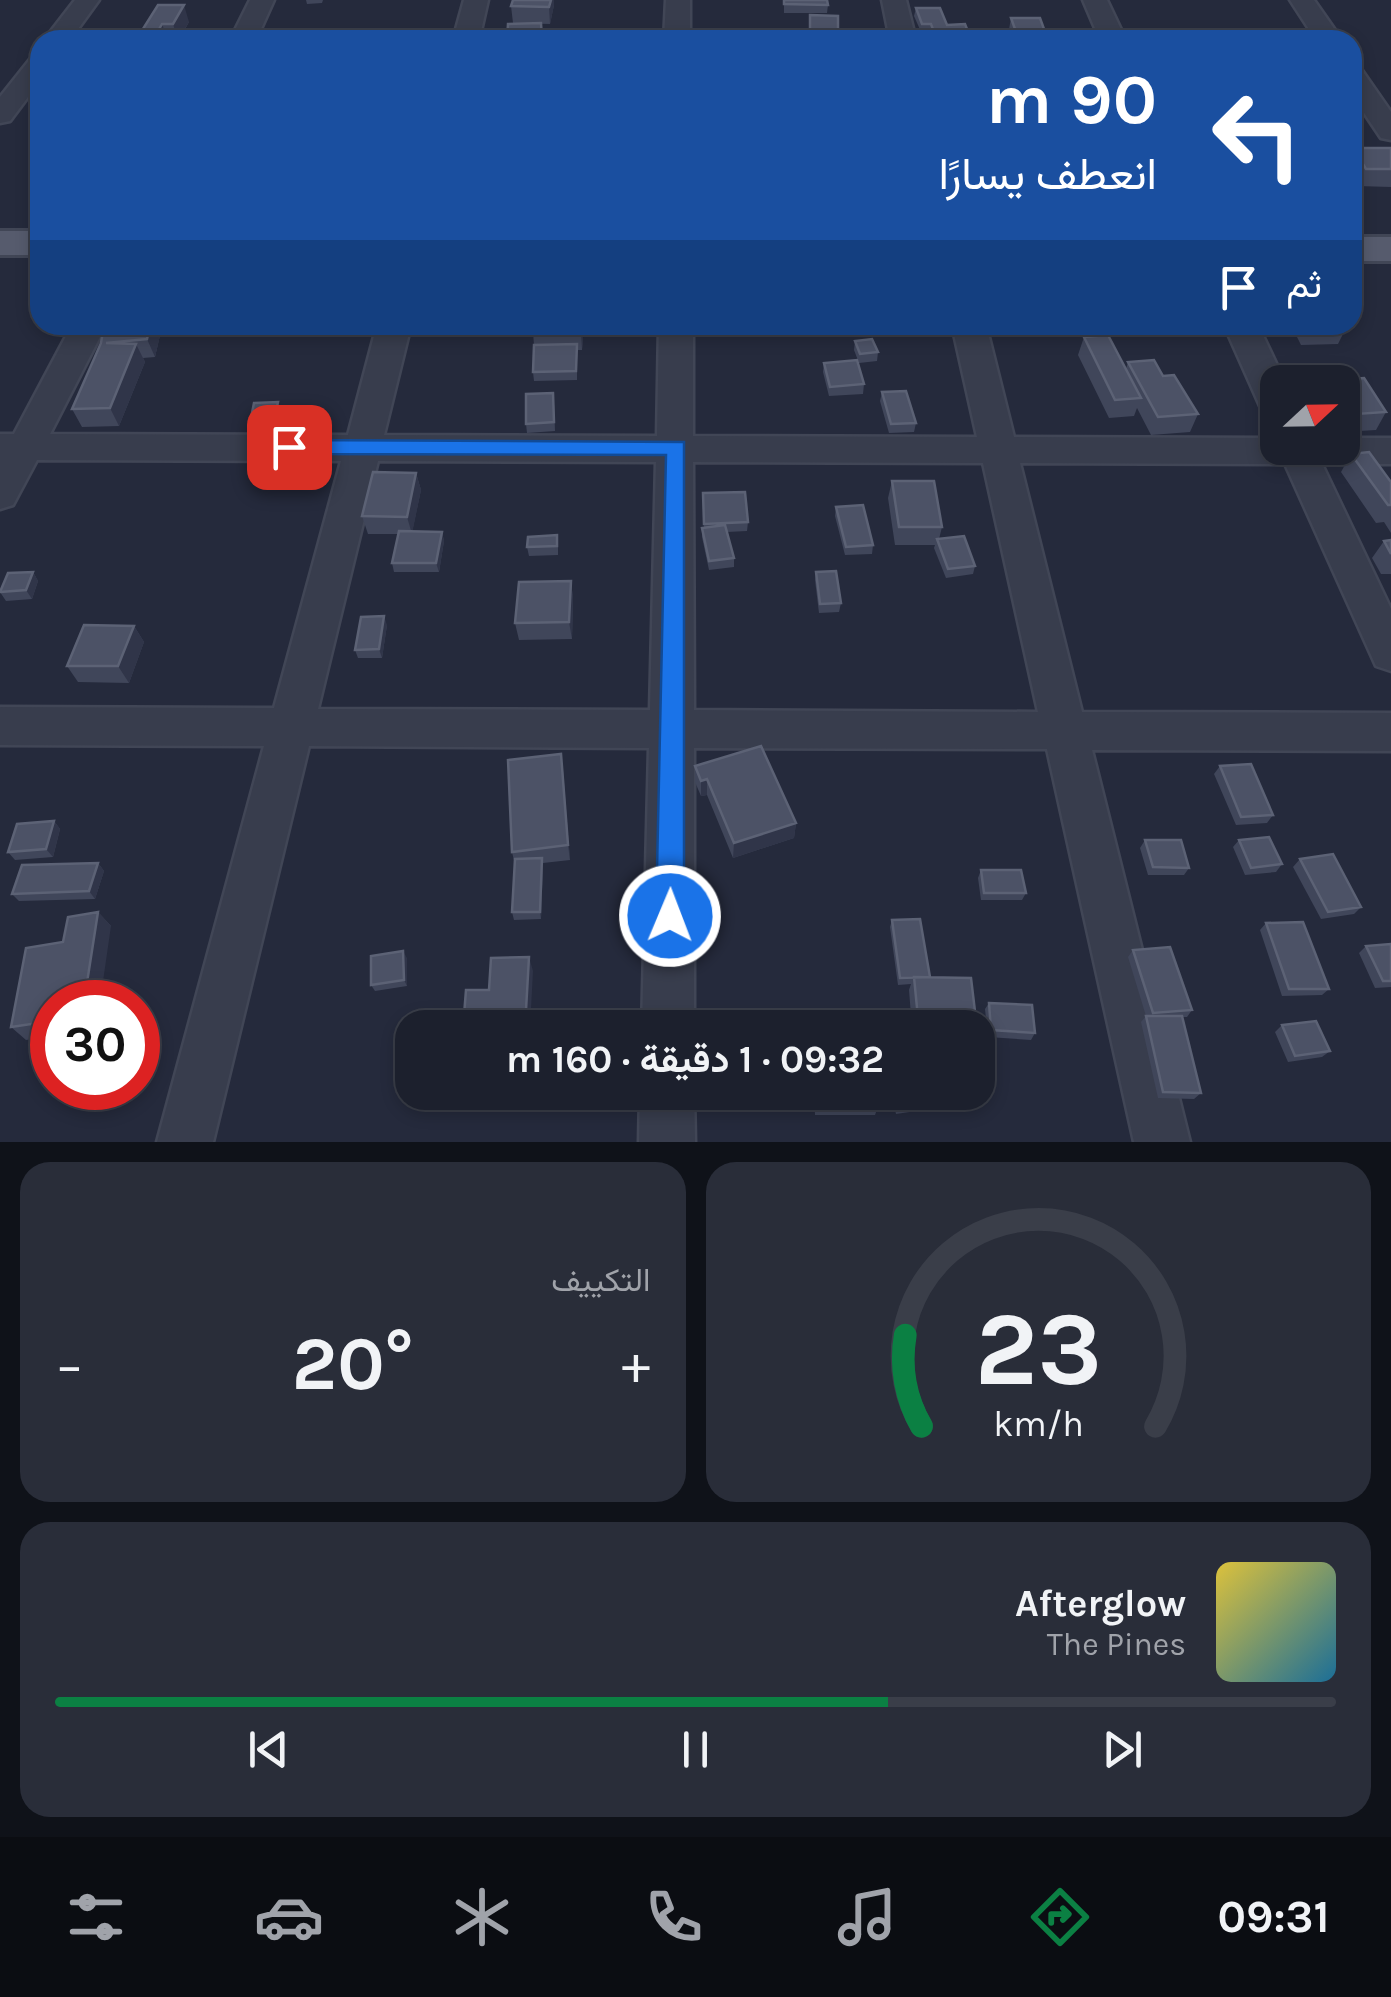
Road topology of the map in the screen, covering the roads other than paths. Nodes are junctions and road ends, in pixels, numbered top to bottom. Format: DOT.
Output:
graph roads {
  1 [pos="87,0"];
  2 [pos="262,0"];
  3 [pos="476,0"];
  4 [pos="678,0"];
  5 [pos="894,0"];
  6 [pos="1095,0"];
  7 [pos="1302,0"];
  8 [pos="64,30"];
  9 [pos="248,30"];
  10 [pos="468,30"];
  11 [pos="678,30"];
  12 [pos="901,30"];
  13 [pos="1108,30"];
  14 [pos="1322,30"];
  15 [pos="30,74"];
  16 [pos="30,101"];
  17 [pos="1372,103"];
  18 [pos="4,105"];
  19 [pos="1391,132"];
  20 [pos="0,243"];
  21 [pos="30,244"];
  22 [pos="1362,249"];
  23 [pos="1391,249"];
  24 [pos="83,335"];
  25 [pos="392,335"];
  26 [pos="676,335"];
  27 [pos="972,335"];
  28 [pos="1246,335"];
  29 [pos="1260,367"];
  30 [pos="13,447"];
  31 [pos="364,447"];
  32 [pos="676,447"];
  33 [pos="1001,449"];
  34 [pos="1260,449"];
  35 [pos="1360,450"];
  36 [pos="1391,451"];
  37 [pos="1304,465"];
  38 [pos="0,495"];
  39 [pos="1391,654"];
  40 [pos="0,726"];
  41 [pos="292,728"];
  42 [pos="672,730"];
  43 [pos="1067,732"];
  44 [pos="1391,732"];
  45 [pos="668,1010"];
  46 [pos="667,1110"];
  47 [pos="185,1142"];
  48 [pos="666,1142"];
  49 [pos="1162,1142"];
  1 -- 8 [label="street"];
  2 -- 9 [label="street"];
  3 -- 10 [label="street"];
  4 -- 11 [label="street"];
  5 -- 12 [label="street"];
  6 -- 13 [label="street"];
  7 -- 14 [label="street"];
  15 -- 18 [label="street"];
  16 -- 18 [label="street"];
  17 -- 19 [label="street"];
  20 -- 21 [label="main road"];
  22 -- 23 [label="main road"];
  24 -- 30 [label="street"];
  25 -- 31 [label="street"];
  26 -- 32 [label="street"];
  27 -- 33 [label="street"];
  28 -- 29 [label="street"];
  30 -- 31 [label="street"];
  30 -- 38 [label="street"];
  31 -- 32 [label="street"];
  31 -- 41 [label="street"];
  32 -- 33 [label="street"];
  32 -- 42 [label="street"];
  33 -- 34 [label="street"];
  33 -- 43 [label="street"];
  35 -- 36 [label="street"];
  37 -- 39 [label="street"];
  40 -- 41 [label="street"];
  41 -- 42 [label="street"];
  41 -- 47 [label="street"];
  42 -- 43 [label="street"];
  42 -- 45 [label="street"];
  43 -- 44 [label="street"];
  43 -- 49 [label="street"];
  46 -- 48 [label="street"];
}
